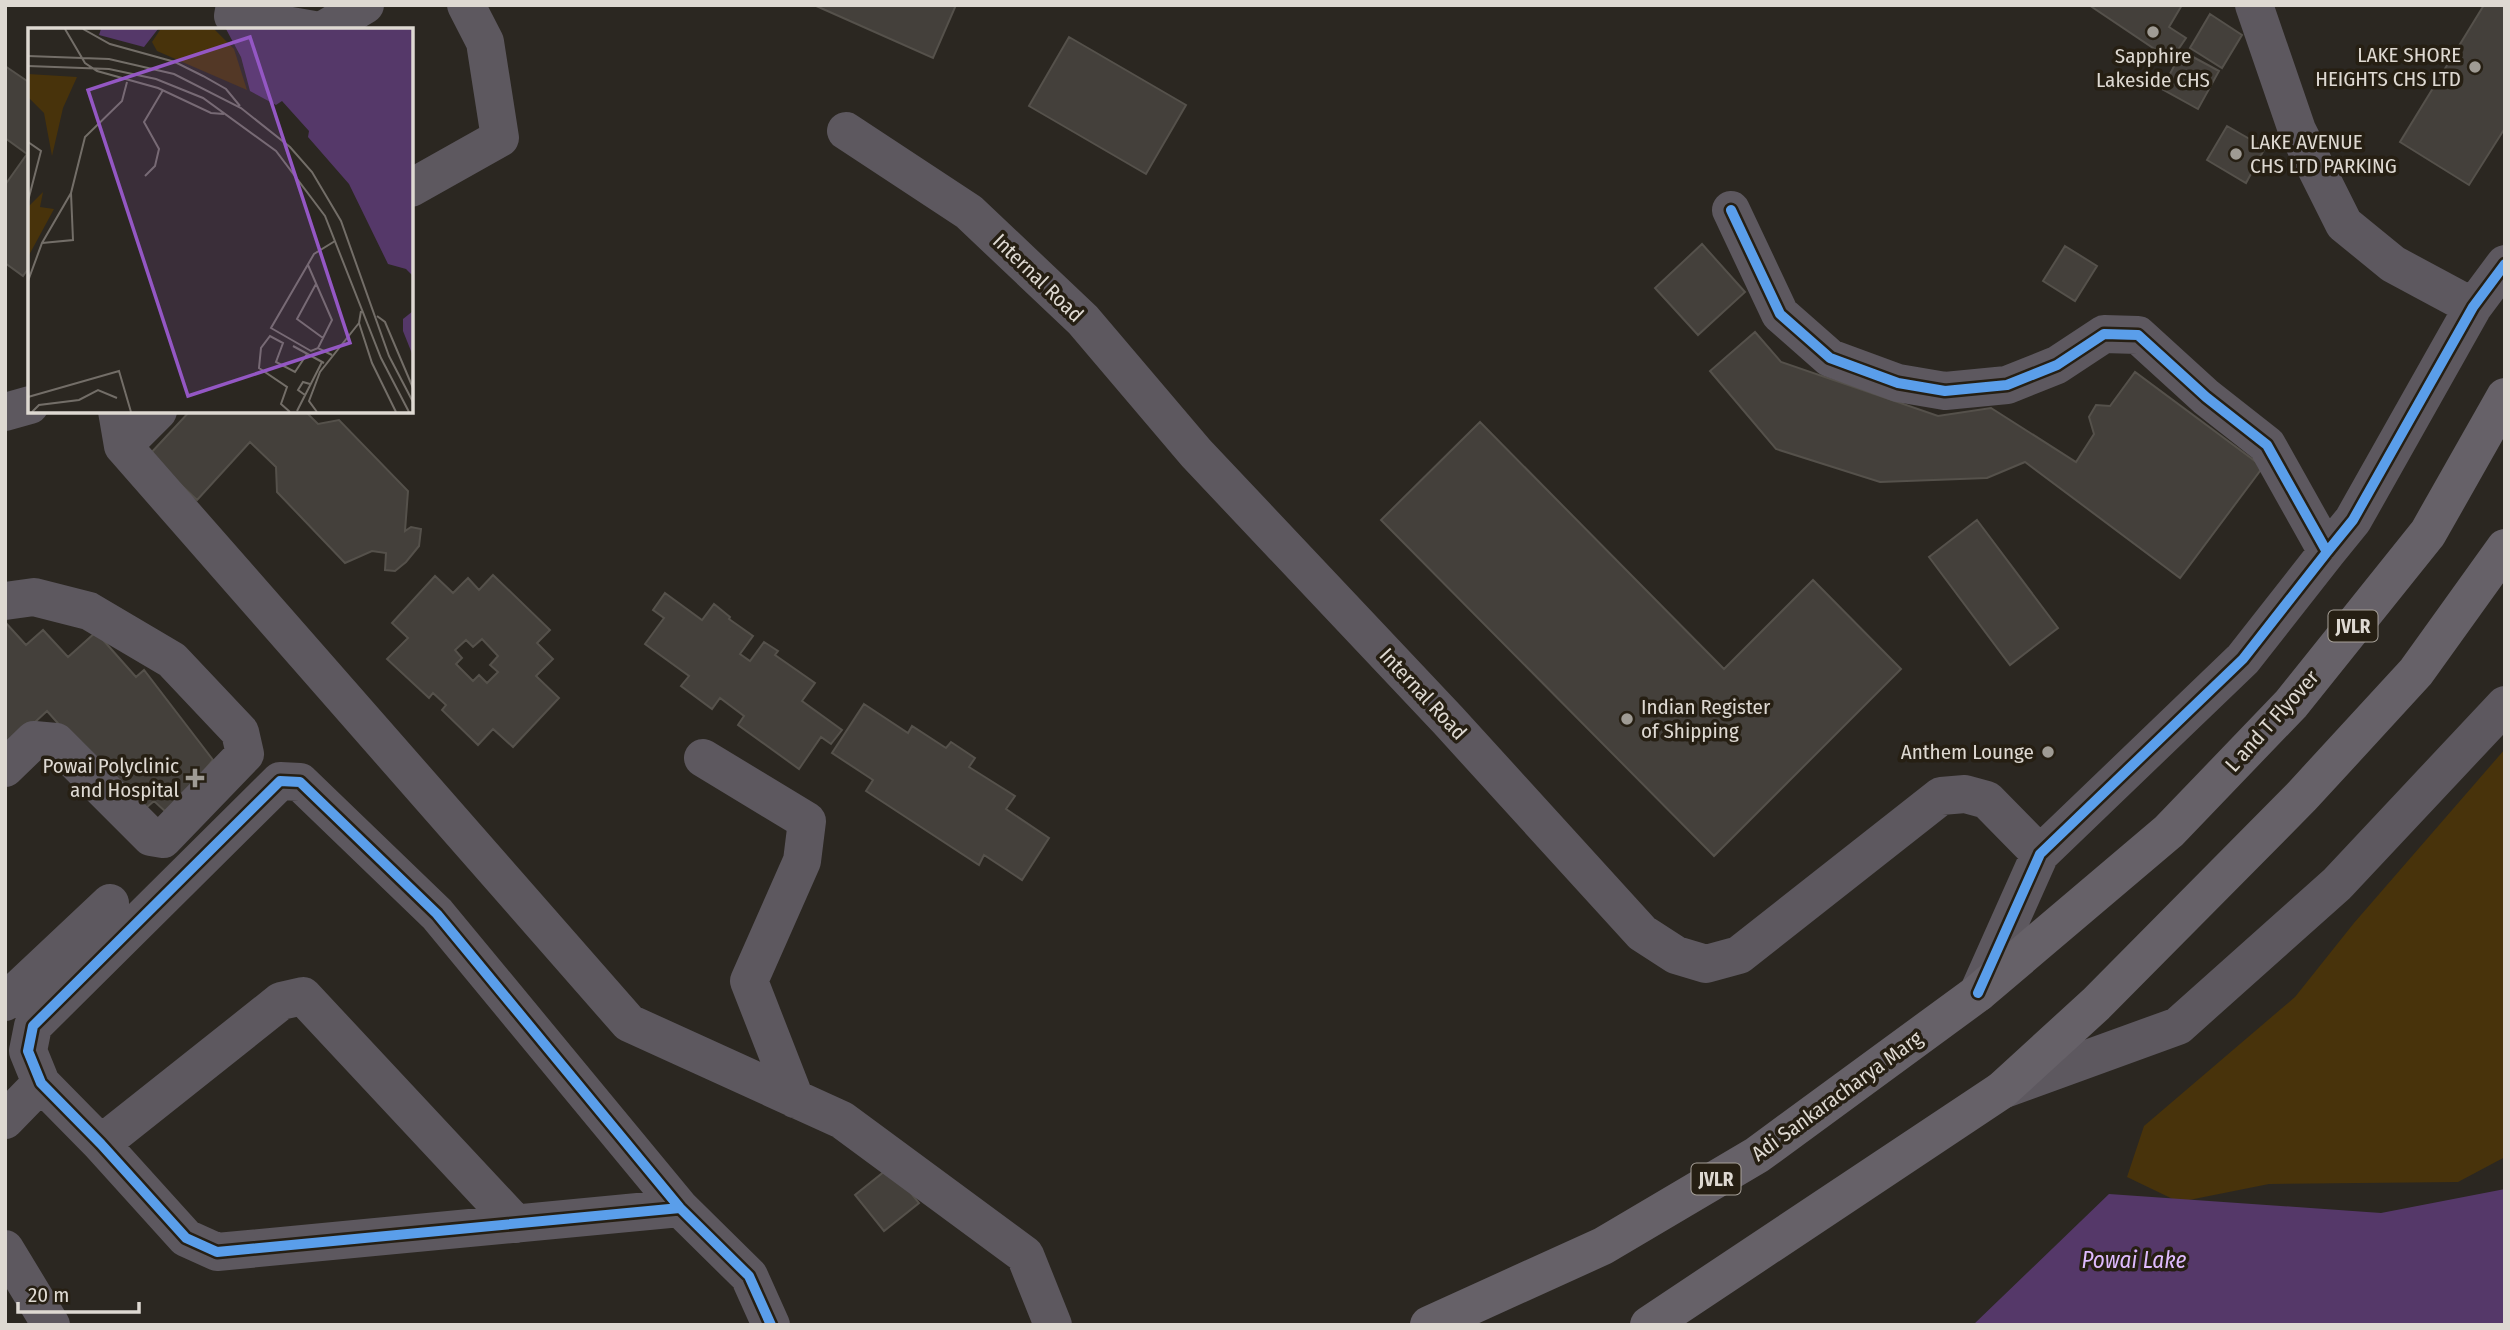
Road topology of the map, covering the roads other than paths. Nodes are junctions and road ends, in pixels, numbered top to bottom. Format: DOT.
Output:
graph roads {
  1 [pos="235,5"];
  2 [pos="365,5"];
  3 [pos="466,5"];
  4 [pos="2254,5"];
  5 [pos="302,28"];
  6 [pos="326,28"];
  7 [pos="846,131"];
  8 [pos="413,187"];
  9 [pos="1731,210"];
  10 [pos="2505,264"];
  11 [pos="2473,307"];
  12 [pos="2505,397"];
  13 [pos="28,406"];
  14 [pos="5,412"];
  15 [pos="154,413"];
  16 [pos="120,429"];
  17 [pos="2505,548"];
  18 [pos="2327,552"];
  19 [pos="5,601"];
  20 [pos="2505,705"];
  21 [pos="704,758"];
  22 [pos="5,768"];
  23 [pos="2040,855"];
  24 [pos="110,903"];
  25 [pos="11,984"];
  26 [pos="1978,993"];
  27 [pos="41,1083"];
  28 [pos="2002,1090"];
  29 [pos="795,1099"];
  30 [pos="5,1120"];
  31 [pos="100,1144"];
  32 [pos="680,1208"];
  33 [pos="516,1224"];
  34 [pos="5,1249"];
  35 [pos="51,1325"];
  36 [pos="772,1325"];
  37 [pos="1053,1325"];
  38 [pos="1429,1325"];
  39 [pos="1649,1325"];
  1 -- 5 [label="street"];
  2 -- 6 [label="street"];
  3 -- 8 [label="street"];
  4 -- 11 [label="street"];
  7 -- 23 [label="street, Internal Road"];
  9 -- 18 [label="street"];
  10 -- 11 [label="street"];
  11 -- 18 [label="street"];
  12 -- 26 [label="main road, L and T Flyover / JVLR"];
  13 -- 14 [label="street"];
  15 -- 16 [label="street"];
  16 -- 29 [label="street"];
  17 -- 28 [label="main road"];
  18 -- 23 [label="street"];
  19 -- 22 [label="street"];
  20 -- 28 [label="street"];
  21 -- 29 [label="street"];
  23 -- 26 [label="street"];
  24 -- 25 [label="street"];
  26 -- 38 [label="main road, Adi Sankaracharya Marg / JVLR"];
  27 -- 30 [label="street"];
  27 -- 31 [label="street"];
  27 -- 32 [label="street"];
  28 -- 39 [label="main road"];
  29 -- 37 [label="street"];
  31 -- 33 [label="street"];
  31 -- 33 [label="street"];
  32 -- 33 [label="street"];
  32 -- 36 [label="street"];
  34 -- 35 [label="street"];
}
